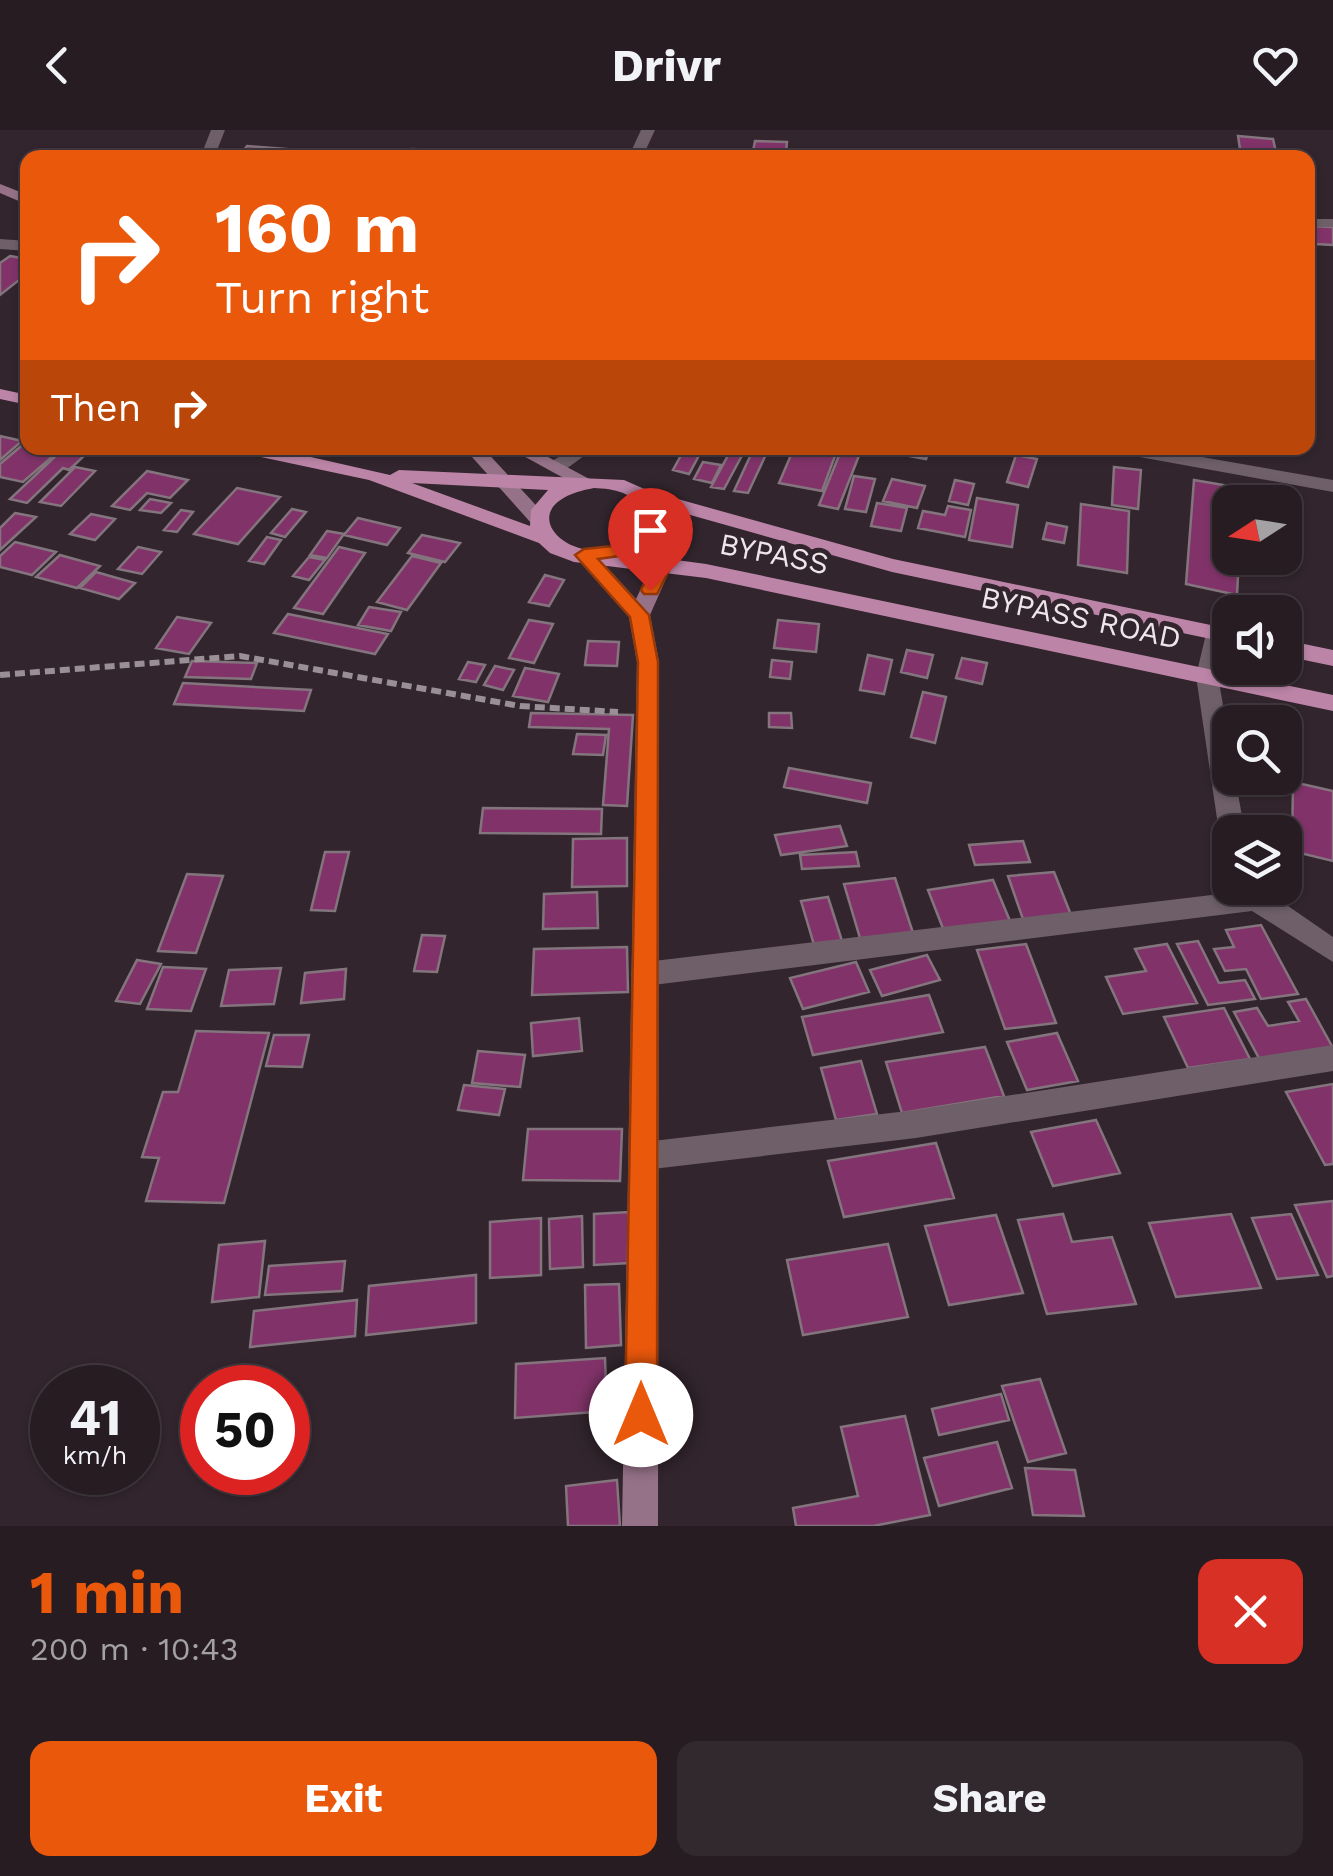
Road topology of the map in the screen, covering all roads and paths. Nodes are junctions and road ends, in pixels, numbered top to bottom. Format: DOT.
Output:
graph roads {
  1 [pos="280,455"];
  2 [pos="478,455"];
  3 [pos="535,455"];
  4 [pos="575,455"];
  5 [pos="1164,455"];
  6 [pos="1224,455"];
  7 [pos="559,465"];
  8 [pos="1233,467"];
  9 [pos="374,475"];
  10 [pos="498,480"];
  11 [pos="581,484"];
  12 [pos="1333,486"];
  13 [pos="644,496"];
  14 [pos="541,528"];
  15 [pos="653,531"];
  16 [pos="593,555"];
  17 [pos="662,565"];
  18 [pos="874,605"];
  19 [pos="639,615"];
  20 [pos="1212,633"];
  21 [pos="1302,652"];
  22 [pos="1333,658"];
  23 [pos="1212,665"];
  24 [pos="0,675"];
  25 [pos="1208,676"];
  26 [pos="1333,703"];
  27 [pos="647,714"];
  28 [pos="1229,815"];
  29 [pos="1212,899"];
  30 [pos="1268,905"];
  31 [pos="1333,951"];
  32 [pos="645,974"];
  33 [pos="1333,1058"];
  34 [pos="644,1156"];
  35 [pos="640,1526"];
  1 -- 9 [label="main road"];
  2 -- 10 [label="main road"];
  3 -- 7 [label="main road"];
  4 -- 7 [label="street"];
  5 -- 8 [label="street"];
  6 -- 8 [label="street"];
  7 -- 11 [label="main road"];
  8 -- 12 [label="street"];
  9 -- 10 [label="main road"];
  9 -- 14 [label="main road"];
  10 -- 11 [label="main road"];
  10 -- 14 [label="main road"];
  11 -- 13 [label="main road"];
  11 -- 14 [label="main road"];
  13 -- 15 [label="main road"];
  13 -- 20 [label="main road, BYPASS ROAD"];
  14 -- 16 [label="main road"];
  15 -- 16 [label="main road"];
  15 -- 17 [label="main road"];
  16 -- 17 [label="main road, BYPASS"];
  16 -- 19 [label="main road"];
  17 -- 18 [label="main road, BYPASS"];
  17 -- 19 [label="main road"];
  18 -- 25 [label="main road, BYPASS ROAD"];
  19 -- 27 [label="main road"];
  21 -- 22 [label="main road"];
  23 -- 25 [label="street"];
  24 -- 27 [label="path"];
  25 -- 26 [label="main road, BYPASS ROAD"];
  25 -- 28 [label="street"];
  27 -- 32 [label="main road"];
  29 -- 32 [label="street"];
  30 -- 31 [label="street"];
  32 -- 34 [label="main road"];
  33 -- 34 [label="street"];
  34 -- 35 [label="main road"];
}
